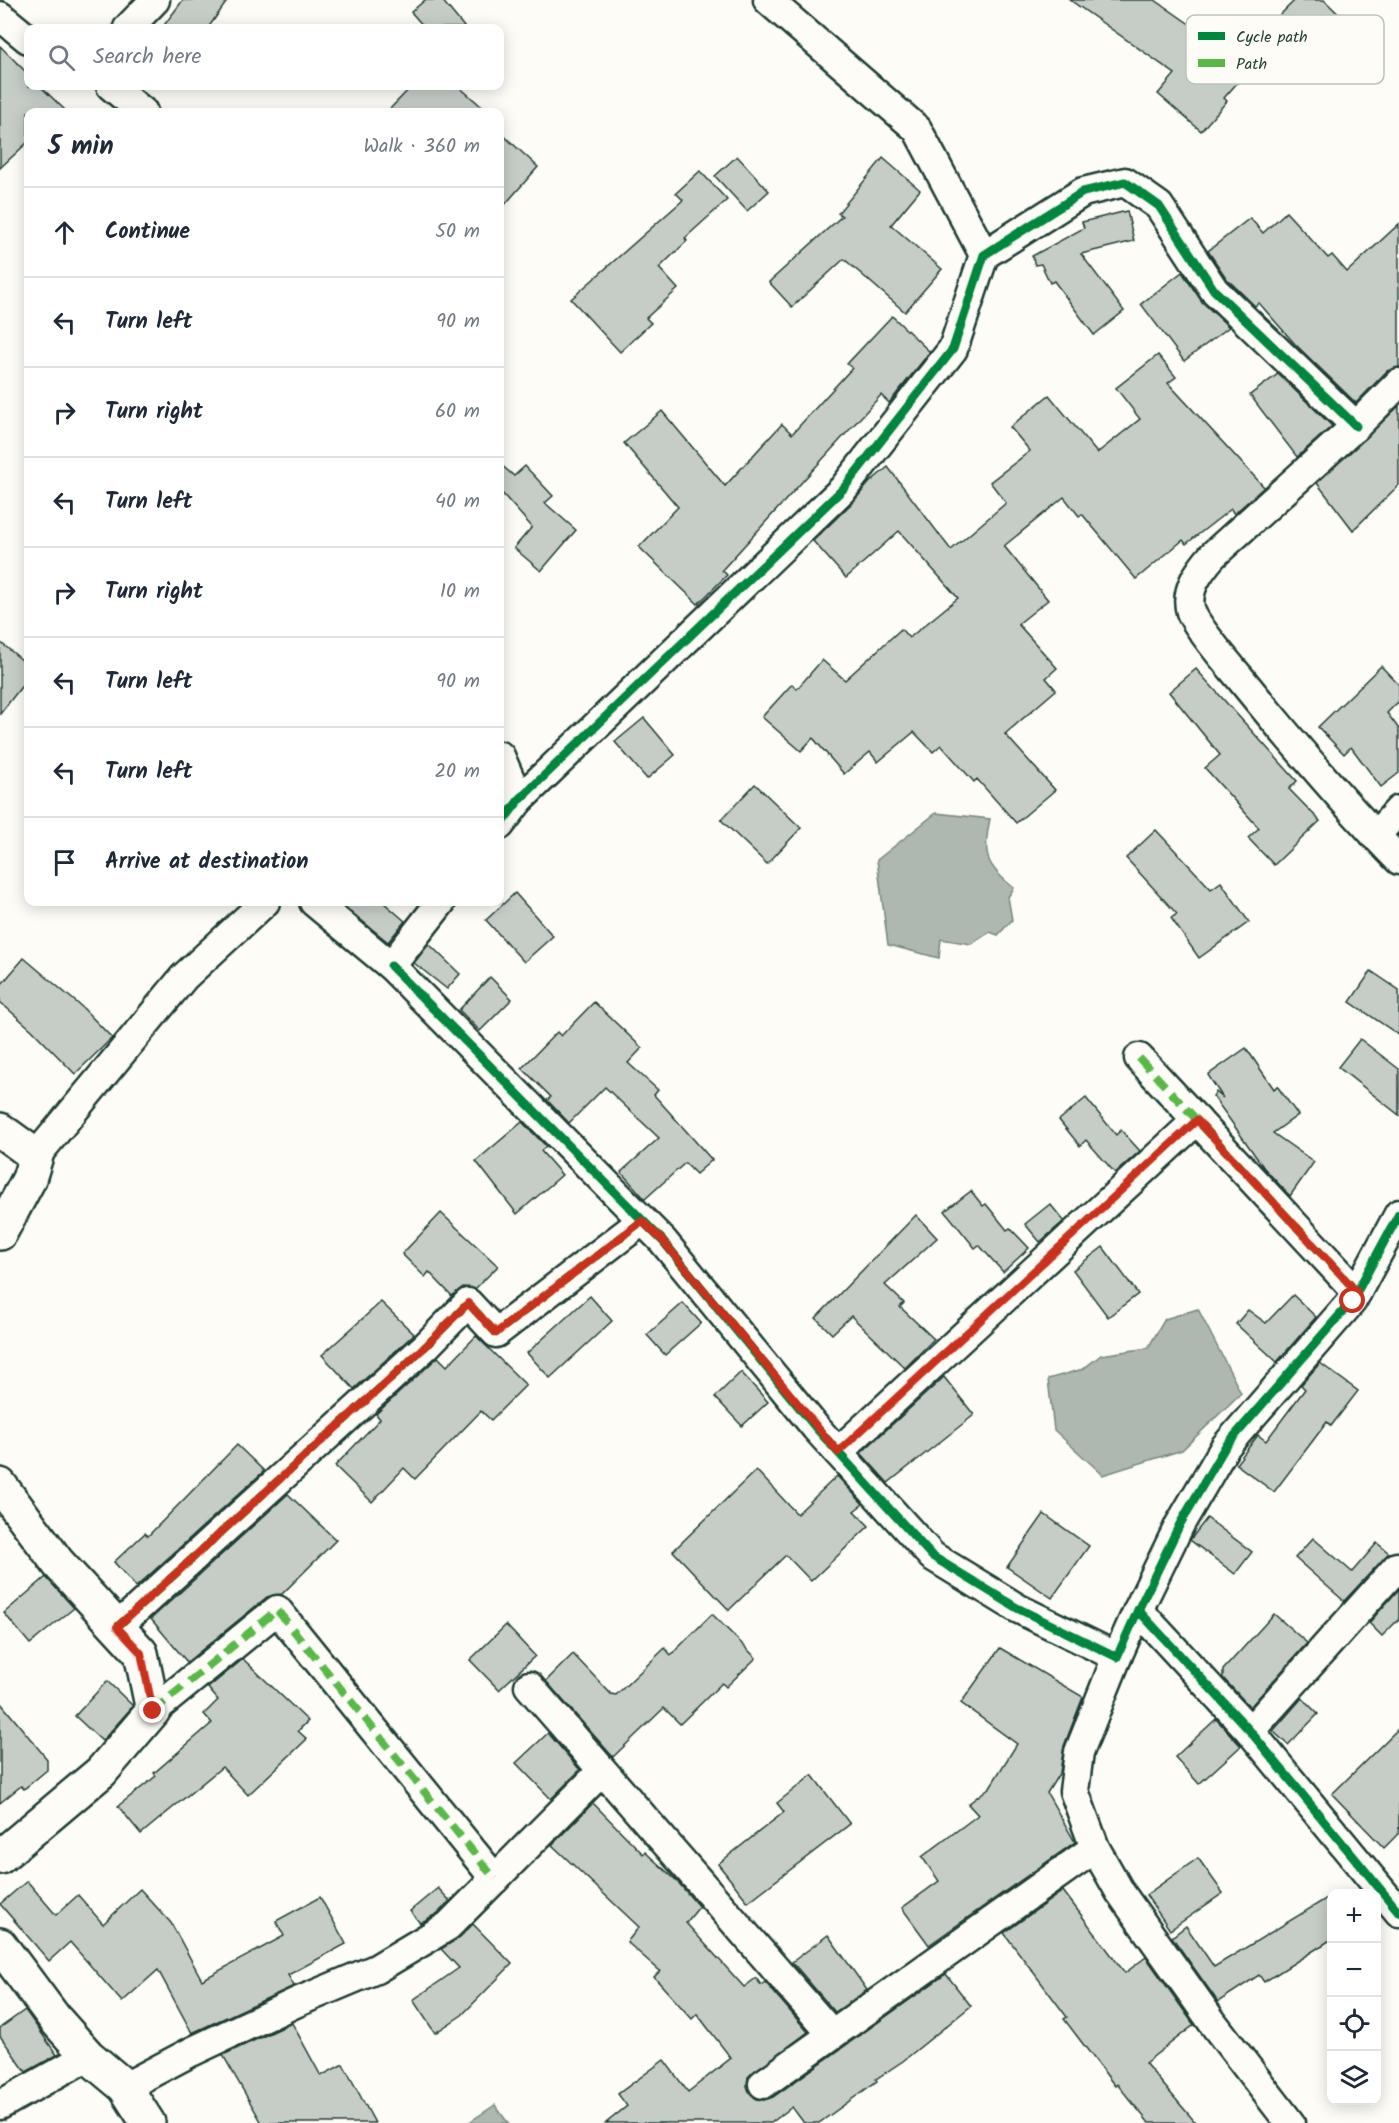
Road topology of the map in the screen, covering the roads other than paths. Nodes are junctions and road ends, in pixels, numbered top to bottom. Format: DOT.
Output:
graph roads {
  1 [pos="155,0"];
  2 [pos="768,0"];
  3 [pos="0,16"];
  4 [pos="132,24"];
  5 [pos="24,36"];
  6 [pos="116,90"];
  7 [pos="138,108"];
  8 [pos="984,255"];
  9 [pos="1399,383"];
  10 [pos="1356,426"];
  11 [pos="504,765"];
  12 [pos="519,800"];
  13 [pos="1399,810"];
  14 [pos="504,820"];
  15 [pos="1375,836"];
  16 [pos="1399,860"];
  17 [pos="261,906"];
  18 [pos="319,906"];
  19 [pos="438,906"];
  20 [pos="392,966"];
  21 [pos="1138,1058"];
  22 [pos="1197,1120"];
  23 [pos="0,1130"];
  24 [pos="36,1156"];
  25 [pos="1399,1214"];
  26 [pos="642,1221"];
  27 [pos="0,1233"];
  28 [pos="1357,1292"];
  29 [pos="838,1452"];
  30 [pos="0,1485"];
  31 [pos="1397,1567"];
  32 [pos="1138,1610"];
  33 [pos="117,1627"];
  34 [pos="1117,1657"];
  35 [pos="529,1686"];
  36 [pos="153,1711"];
  37 [pos="1250,1731"];
  38 [pos="602,1771"];
  39 [pos="1095,1848"];
  40 [pos="0,1857"];
  41 [pos="495,1879"];
  42 [pos="1399,1912"];
  43 [pos="0,1945"];
  44 [pos="832,2034"];
  45 [pos="88,2056"];
  46 [pos="763,2084"];
  47 [pos="125,2087"];
  48 [pos="0,2104"];
  49 [pos="148,2123"];
  50 [pos="1290,2123"];
  1 -- 4 [label="street"];
  2 -- 8 [label="street"];
  3 -- 5 [label="street"];
  6 -- 7 [label="street"];
  8 -- 10 [label="street"];
  8 -- 12 [label="street"];
  9 -- 10 [label="street"];
  10 -- 15 [label="street"];
  11 -- 12 [label="street"];
  12 -- 14 [label="street"];
  13 -- 15 [label="street"];
  15 -- 16 [label="street"];
  17 -- 24 [label="street"];
  18 -- 20 [label="street"];
  19 -- 20 [label="street"];
  20 -- 26 [label="street"];
  21 -- 22 [label="street"];
  22 -- 28 [label="street"];
  22 -- 29 [label="street"];
  23 -- 24 [label="street"];
  24 -- 27 [label="street"];
  25 -- 28 [label="street"];
  26 -- 29 [label="street"];
  26 -- 33 [label="street"];
  28 -- 32 [label="street"];
  29 -- 34 [label="street"];
  30 -- 33 [label="street"];
  31 -- 37 [label="street"];
  32 -- 34 [label="street"];
  32 -- 37 [label="street"];
  33 -- 36 [label="street"];
  34 -- 39 [label="street"];
  35 -- 38 [label="street"];
  36 -- 40 [label="street"];
  36 -- 41 [label="street"];
  37 -- 42 [label="street"];
  38 -- 41 [label="street"];
  38 -- 44 [label="street"];
  39 -- 44 [label="street"];
  39 -- 50 [label="street"];
  41 -- 47 [label="street"];
  43 -- 45 [label="street"];
  44 -- 46 [label="street"];
  45 -- 47 [label="street"];
  45 -- 48 [label="street"];
  47 -- 49 [label="street"];
}
